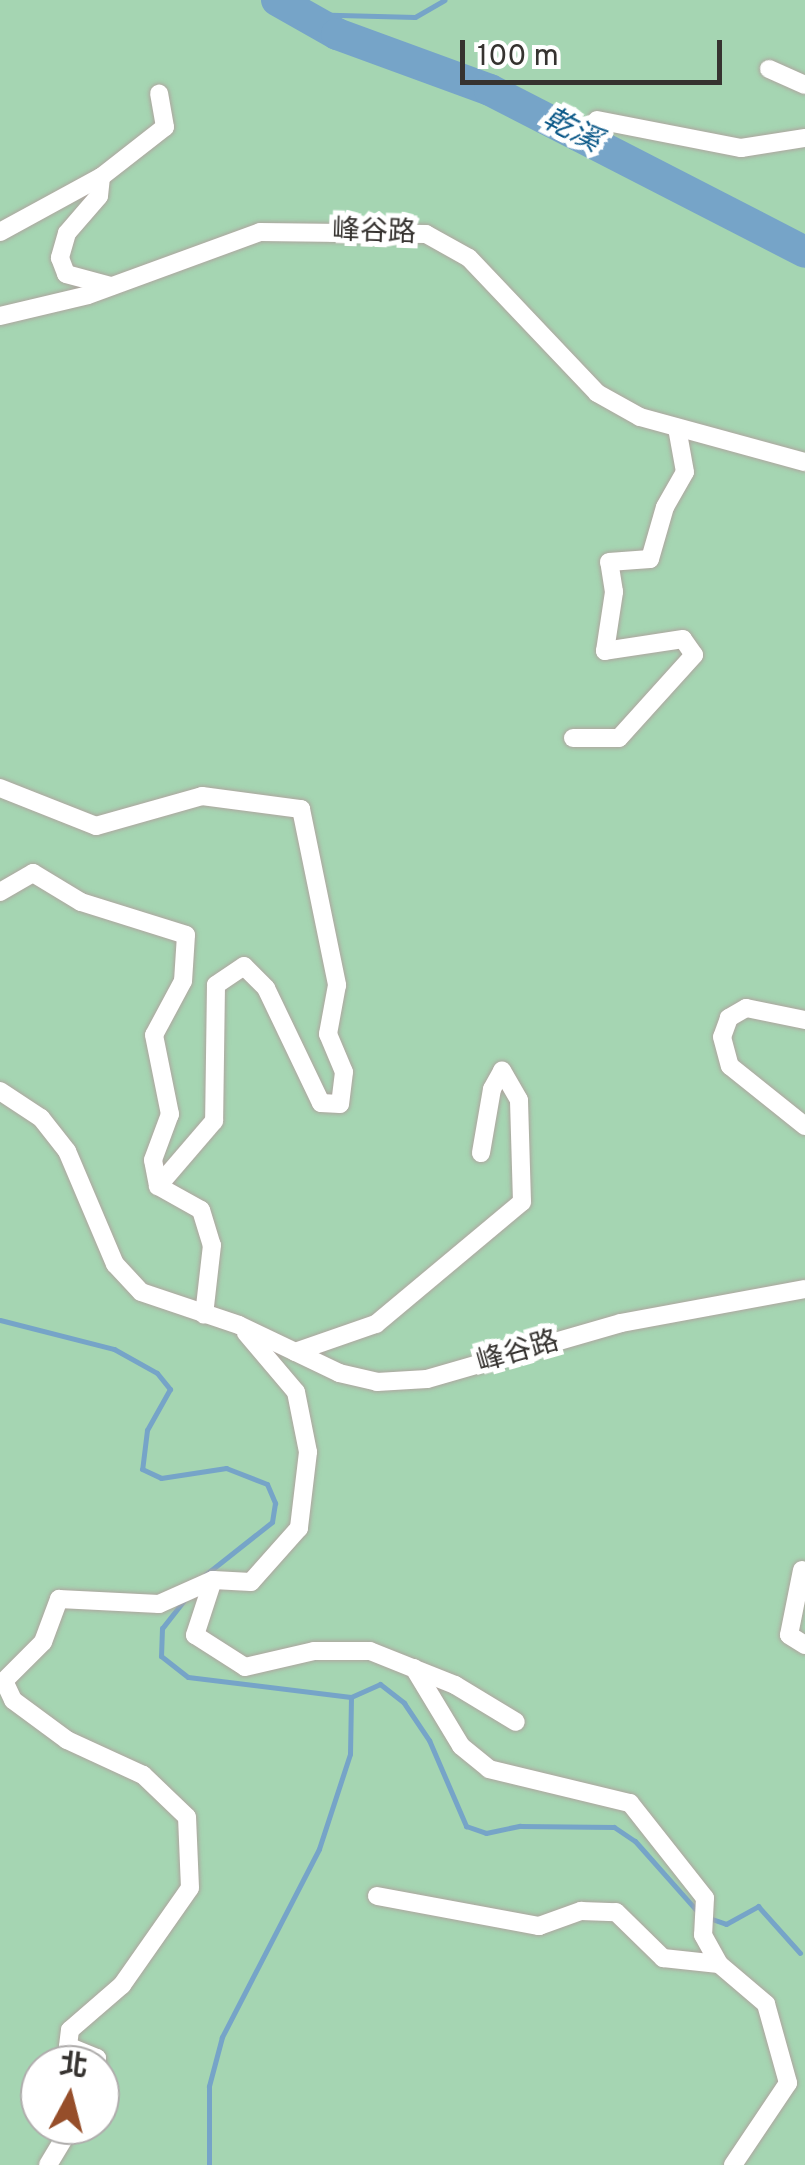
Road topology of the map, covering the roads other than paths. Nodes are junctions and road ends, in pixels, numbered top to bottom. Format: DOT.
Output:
graph roads {
  1 [pos="769,69"];
  2 [pos="805,85"];
  3 [pos="159,94"];
  4 [pos="597,120"];
  5 [pos="805,138"];
  6 [pos="101,178"];
  7 [pos="0,232"];
  8 [pos="112,286"];
  9 [pos="0,316"];
  10 [pos="676,428"];
  11 [pos="805,462"];
  12 [pos="573,738"];
  13 [pos="0,788"];
  14 [pos="0,892"];
  15 [pos="805,1020"];
  16 [pos="0,1091"];
  17 [pos="805,1126"];
  18 [pos="481,1154"];
  19 [pos="158,1186"];
  20 [pos="805,1289"];
  21 [pos="204,1314"];
  22 [pos="239,1325"];
  23 [pos="295,1352"];
  24 [pos="802,1570"];
  25 [pos="212,1581"];
  26 [pos="805,1645"];
  27 [pos="414,1668"];
  28 [pos="516,1722"];
  29 [pos="377,1896"];
  30 [pos="719,1964"];
  31 [pos="68,2045"];
  32 [pos="733,2165"];
  1 -- 2 [label="street"];
  3 -- 6 [label="street"];
  4 -- 5 [label="street"];
  6 -- 7 [label="street"];
  6 -- 8 [label="street"];
  8 -- 9 [label="street, 峰谷路"];
  8 -- 10 [label="street, 峰谷路"];
  10 -- 11 [label="street, 峰谷路"];
  10 -- 12 [label="street"];
  13 -- 19 [label="street"];
  14 -- 19 [label="street"];
  15 -- 17 [label="street"];
  16 -- 21 [label="street, 峰谷路"];
  18 -- 23 [label="street"];
  19 -- 21 [label="street"];
  20 -- 23 [label="street, 峰谷路"];
  21 -- 22 [label="street, 峰谷路"];
  22 -- 23 [label="street, 峰谷路"];
  22 -- 25 [label="street"];
  24 -- 26 [label="street"];
  25 -- 27 [label="street"];
  25 -- 31 [label="street"];
  27 -- 28 [label="street"];
  27 -- 30 [label="street"];
  29 -- 30 [label="street"];
  30 -- 32 [label="street"];
}
